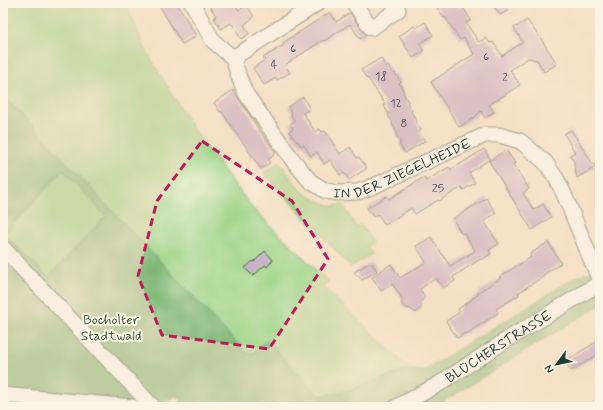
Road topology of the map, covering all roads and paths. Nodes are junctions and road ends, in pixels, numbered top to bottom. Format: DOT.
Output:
graph roads {
  1 [pos="192,3"];
  2 [pos="318,3"];
  3 [pos="354,3"];
  4 [pos="394,3"];
  5 [pos="233,58"];
  6 [pos="3,248"];
  7 [pos="600,282"];
  8 [pos="3,394"];
  9 [pos="152,406"];
  10 [pos="132,407"];
  11 [pos="396,407"];
  1 -- 5 [label="street"];
  2 -- 5 [label="street"];
  3 -- 4 [label="street"];
  5 -- 7 [label="street, IN DER ZIEGELHEIDE"];
  6 -- 9 [label="street"];
  7 -- 11 [label="street, BLÜCHERSTRASSE"];
  8 -- 10 [label="street"];
  9 -- 10 [label="street"];
}
